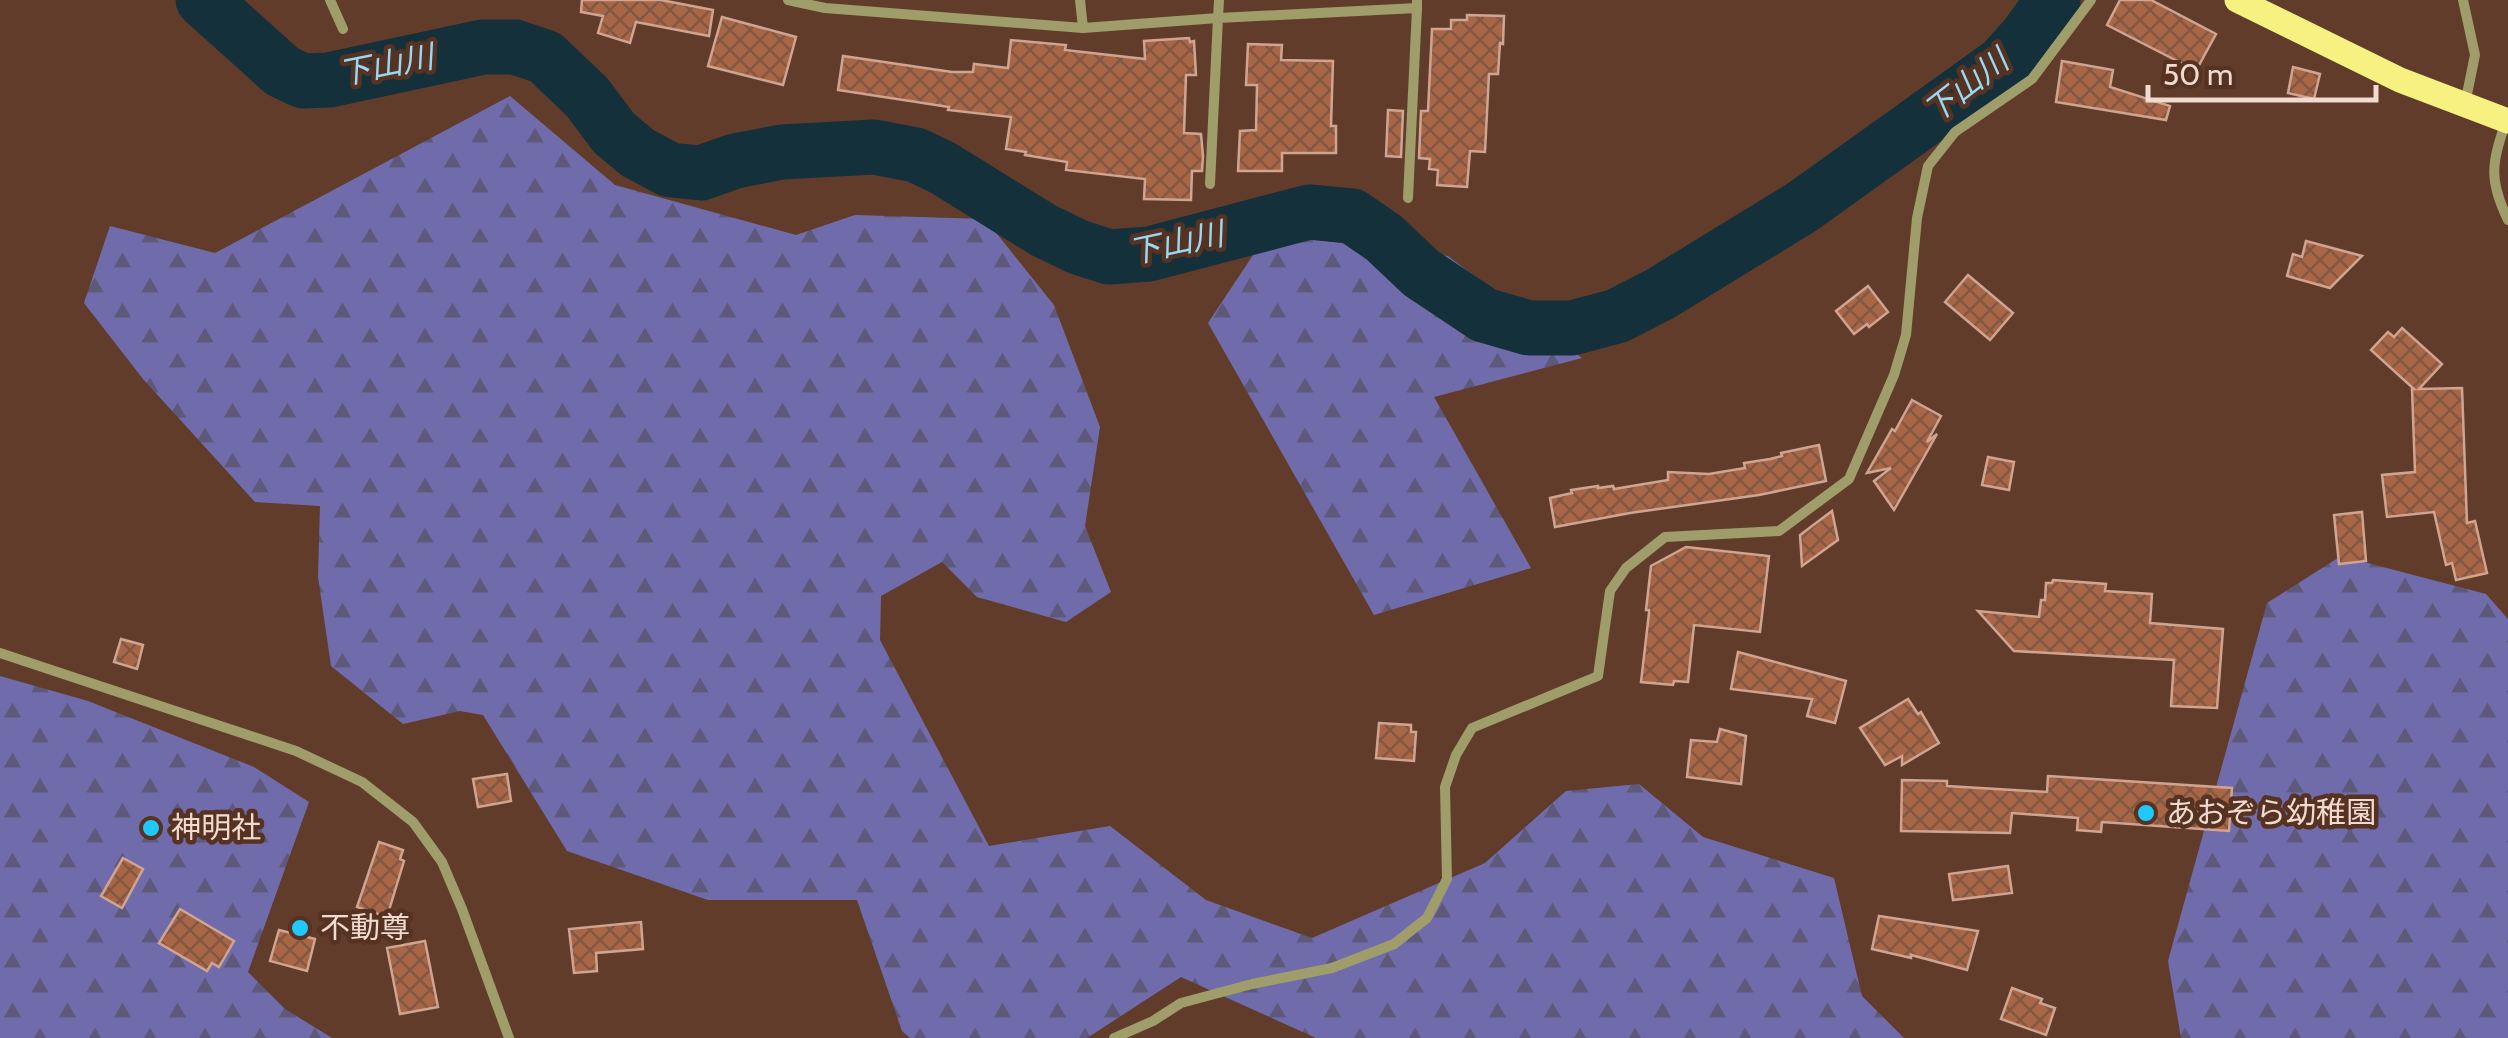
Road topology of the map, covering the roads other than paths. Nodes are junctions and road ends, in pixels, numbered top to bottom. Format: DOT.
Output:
graph roads {
  1 [pos="330,0"];
  2 [pos="788,0"];
  3 [pos="1080,0"];
  4 [pos="1219,0"];
  5 [pos="2091,0"];
  6 [pos="2237,0"];
  7 [pos="2462,0"];
  8 [pos="1417,4"];
  9 [pos="1218,18"];
  10 [pos="343,28"];
  11 [pos="1083,28"];
  12 [pos="2465,105"];
  13 [pos="2507,121"];
  14 [pos="1210,184"];
  15 [pos="1408,198"];
  16 [pos="2508,220"];
  17 [pos="0,652"];
  18 [pos="509,1038"];
  19 [pos="1114,1038"];
  1 -- 10 [label="street"];
  2 -- 11 [label="street"];
  3 -- 11 [label="street"];
  4 -- 9 [label="street"];
  5 -- 19 [label="street"];
  6 -- 12 [label="main road"];
  7 -- 12 [label="street"];
  8 -- 9 [label="street"];
  8 -- 15 [label="street"];
  9 -- 11 [label="street"];
  9 -- 14 [label="street"];
  12 -- 13 [label="main road"];
  13 -- 16 [label="street"];
  17 -- 18 [label="street"];
}
